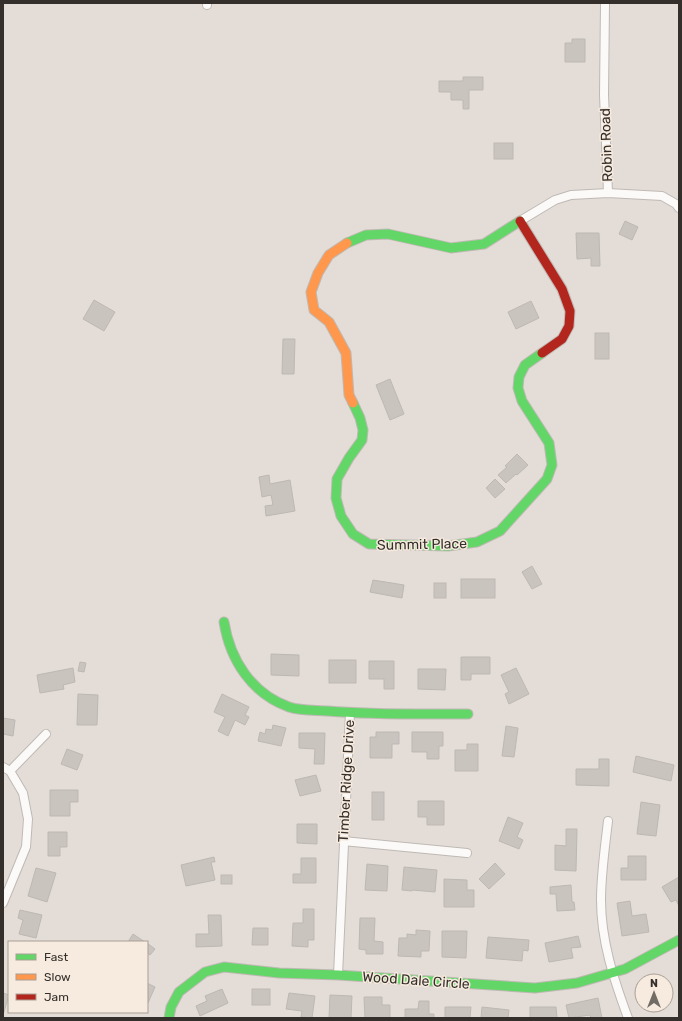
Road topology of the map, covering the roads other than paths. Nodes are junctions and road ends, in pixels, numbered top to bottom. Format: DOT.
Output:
graph roads {
  1 [pos="604,3"];
  2 [pos="608,194"];
  3 [pos="679,208"];
  4 [pos="520,221"];
  5 [pos="224,622"];
  6 [pos="350,714"];
  7 [pos="468,714"];
  8 [pos="46,734"];
  9 [pos="7,769"];
  10 [pos="608,821"];
  11 [pos="343,841"];
  12 [pos="467,853"];
  13 [pos="3,903"];
  14 [pos="679,940"];
  15 [pos="612,973"];
  16 [pos="338,975"];
  17 [pos="169,1018"];
  18 [pos="628,1018"];
  1 -- 2 [label="street, Robin Road"];
  2 -- 3 [label="street"];
  2 -- 4 [label="street, Robin Road"];
  4 -- 4 [label="street, Summit Place"];
  5 -- 6 [label="street, Timber Ridge Drive"];
  6 -- 7 [label="street"];
  6 -- 11 [label="street, Timber Ridge Drive"];
  8 -- 9 [label="street"];
  9 -- 13 [label="street"];
  10 -- 15 [label="street"];
  11 -- 12 [label="street"];
  11 -- 16 [label="street, Timber Ridge Drive"];
  14 -- 15 [label="street, Wood Dale Circle"];
  15 -- 16 [label="street, Wood Dale Circle"];
  15 -- 18 [label="street"];
  16 -- 17 [label="street, Wood Dale Circle"];
}
